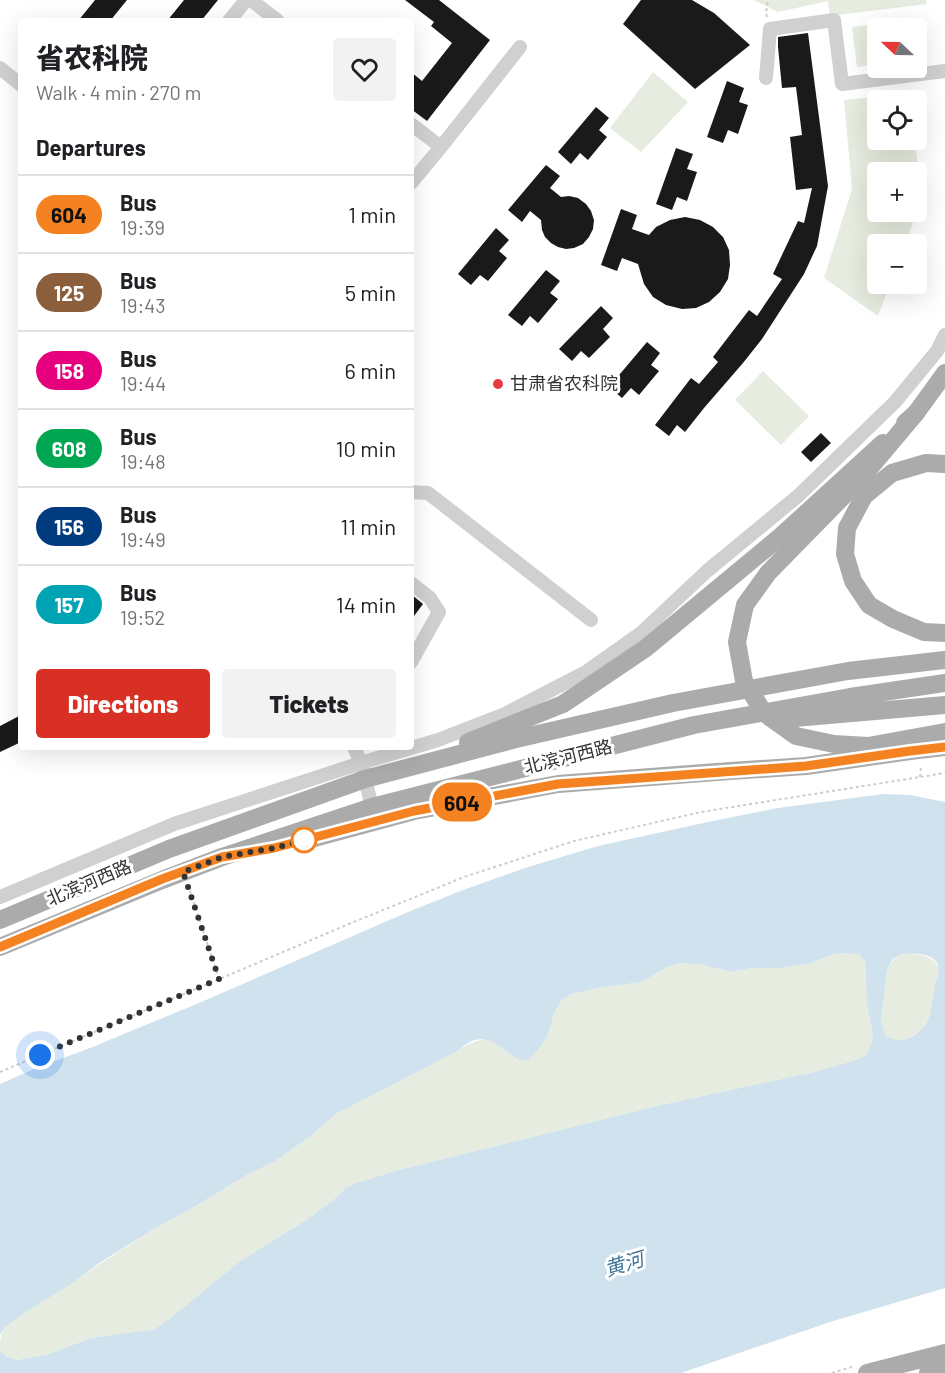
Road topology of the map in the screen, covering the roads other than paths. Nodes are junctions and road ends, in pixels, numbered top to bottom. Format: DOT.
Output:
graph roads {
  1 [pos="248,0"];
  2 [pos="232,18"];
  3 [pos="274,18"];
  4 [pos="520,47"];
  5 [pos="0,68"];
  6 [pos="945,71"];
  7 [pos="766,78"];
  8 [pos="18,83"];
  9 [pos="414,126"];
  10 [pos="441,147"];
  11 [pos="414,179"];
  12 [pos="945,334"];
  13 [pos="945,372"];
  14 [pos="916,413"];
  15 [pos="945,465"];
  16 [pos="414,492"];
  17 [pos="414,585"];
  18 [pos="591,620"];
  19 [pos="945,633"];
  20 [pos="414,657"];
  21 [pos="945,660"];
  22 [pos="945,683"];
  23 [pos="945,705"];
  24 [pos="694,725"];
  25 [pos="945,732"];
  26 [pos="945,747"];
  27 [pos="355,750"];
  28 [pos="367,750"];
  29 [pos="414,750"];
  30 [pos="414,750"];
  31 [pos="402,770"];
  32 [pos="363,771"];
  33 [pos="372,807"];
  34 [pos="222,857"];
  35 [pos="0,897"];
  36 [pos="0,920"];
  37 [pos="0,947"];
  38 [pos="945,1353"];
  39 [pos="945,1369"];
  40 [pos="867,1373"];
  41 [pos="928,1373"];
  1 -- 2 [label="lane"];
  1 -- 3 [label="lane"];
  4 -- 10 [label="lane"];
  5 -- 8 [label="lane"];
  6 -- 7 [label="lane"];
  9 -- 10 [label="lane"];
  10 -- 11 [label="lane"];
  12 -- 29 [label="lane"];
  13 -- 14 [label="main road"];
  14 -- 25 [label="main road, bridge"];
  14 -- 31 [label="main road, bridge"];
  15 -- 19 [label="main road"];
  16 -- 18 [label="lane"];
  17 -- 20 [label="lane"];
  21 -- 31 [label="main road, 北滨河西路"];
  22 -- 24 [label="main road, 北滨河西路"];
  23 -- 24 [label="main road"];
  24 -- 33 [label="main road, 北滨河西路"];
  26 -- 34 [label="main road, bridge"];
  27 -- 32 [label="lane"];
  28 -- 32 [label="lane"];
  30 -- 32 [label="lane"];
  31 -- 32 [label="main road, 北滨河西路"];
  32 -- 33 [label="lane"];
  32 -- 35 [label="lane"];
  32 -- 36 [label="main road, 北滨河西路"];
  33 -- 34 [label="main road, 北滨河西路"];
  34 -- 37 [label="main road, 北滨河西路"];
  38 -- 40 [label="main road"];
  39 -- 41 [label="main road"];
}
